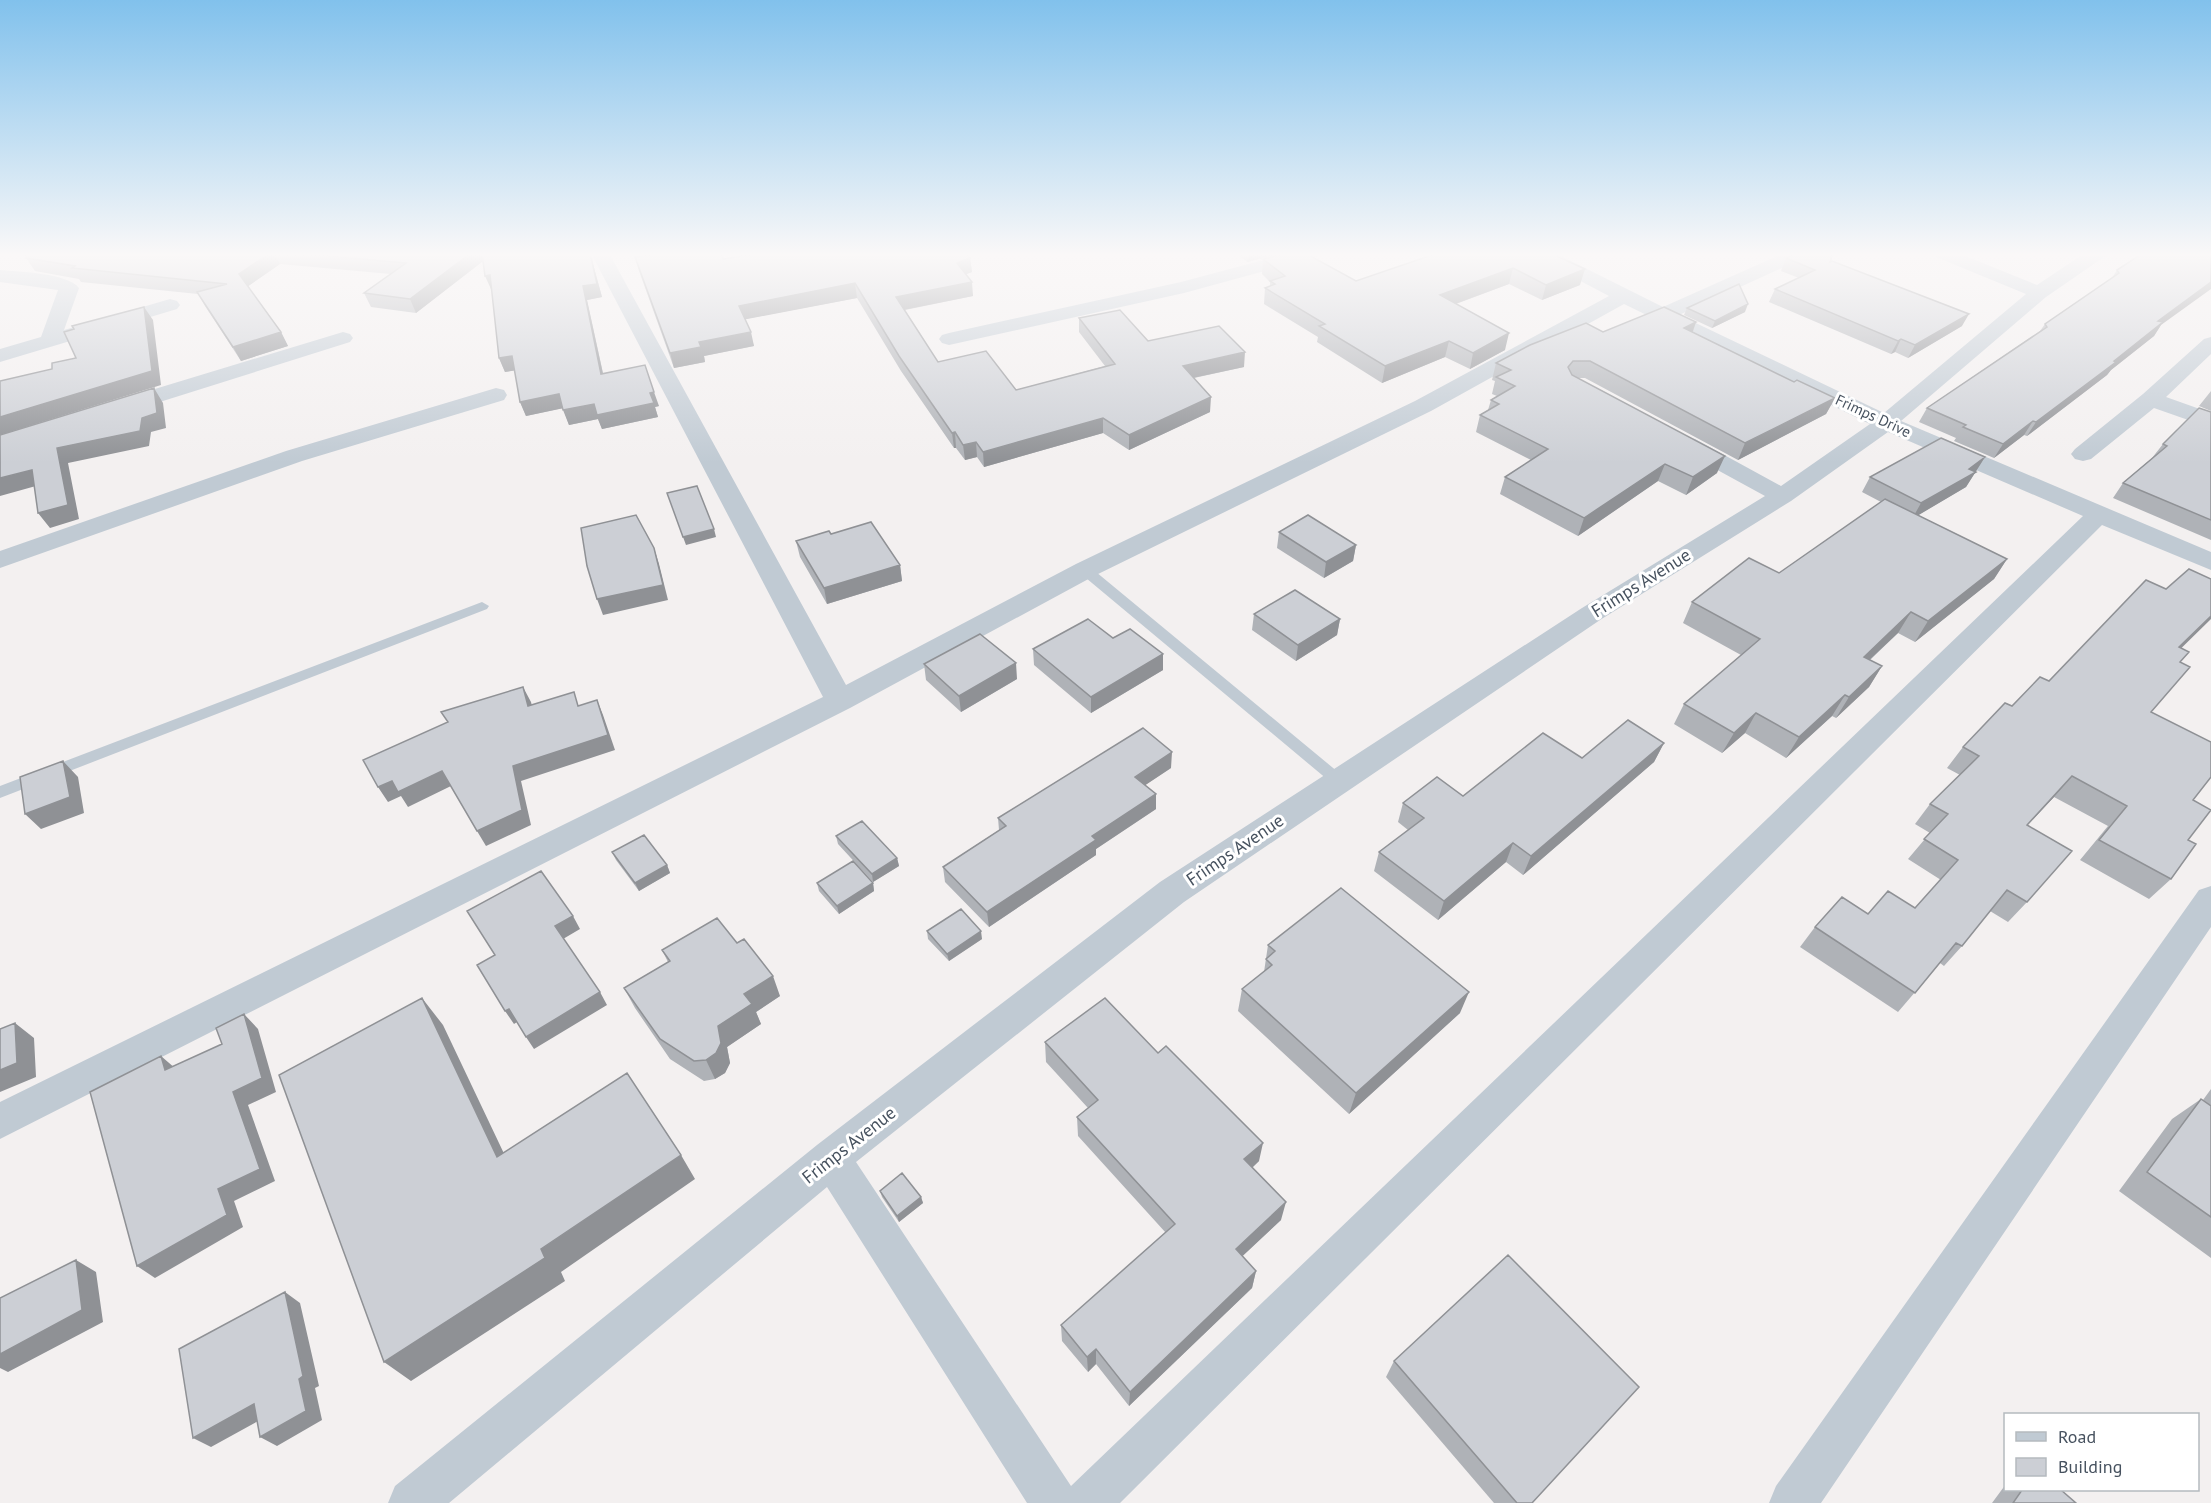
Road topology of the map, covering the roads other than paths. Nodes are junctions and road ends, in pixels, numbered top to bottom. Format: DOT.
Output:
graph roads {
  1 [pos="56,323"];
  2 [pos="110,323"];
  3 [pos="638,323"];
  4 [pos="1021,323"];
  5 [pos="1574,323"];
  6 [pos="1680,323"];
  7 [pos="2004,323"];
  8 [pos="343,338"];
  9 [pos="949,339"];
  10 [pos="50,341"];
  11 [pos="2211,343"];
  12 [pos="0,356"];
  13 [pos="496,395"];
  14 [pos="2151,399"];
  15 [pos="103,412"];
  16 [pos="2211,421"];
  17 [pos="1886,423"];
  18 [pos="1666,433"];
  19 [pos="2083,454"];
  20 [pos="1782,496"];
  21 [pos="2099,514"];
  22 [pos="0,560"];
  23 [pos="2211,562"];
  24 [pos="1085,570"];
  25 [pos="482,606"];
  26 [pos="840,700"];
  27 [pos="1339,781"];
  28 [pos="0,792"];
  29 [pos="2211,900"];
  30 [pos="0,1121"];
  31 [pos="831,1158"];
  32 [pos="412,1503"];
  33 [pos="1054,1503"];
  34 [pos="1087,1503"];
  35 [pos="1793,1503"];
  1 -- 10 [label="street"];
  2 -- 10 [label="street"];
  3 -- 26 [label="street"];
  4 -- 9 [label="street"];
  5 -- 24 [label="street"];
  6 -- 17 [label="street, Frimps Drive"];
  7 -- 17 [label="street, Frimps Avenue"];
  8 -- 15 [label="street"];
  10 -- 12 [label="street"];
  11 -- 14 [label="street"];
  13 -- 22 [label="street"];
  14 -- 16 [label="street"];
  14 -- 19 [label="street"];
  17 -- 20 [label="street, Frimps Avenue"];
  17 -- 21 [label="street, Frimps Drive"];
  18 -- 20 [label="street"];
  20 -- 27 [label="street, Frimps Avenue"];
  21 -- 23 [label="street, Frimps Drive"];
  21 -- 34 [label="street"];
  24 -- 26 [label="street"];
  24 -- 27 [label="lane"];
  25 -- 28 [label="lane"];
  26 -- 30 [label="street"];
  27 -- 31 [label="street, Frimps Avenue"];
  29 -- 35 [label="street"];
  31 -- 32 [label="street, Frimps Avenue"];
  31 -- 33 [label="street"];
}
